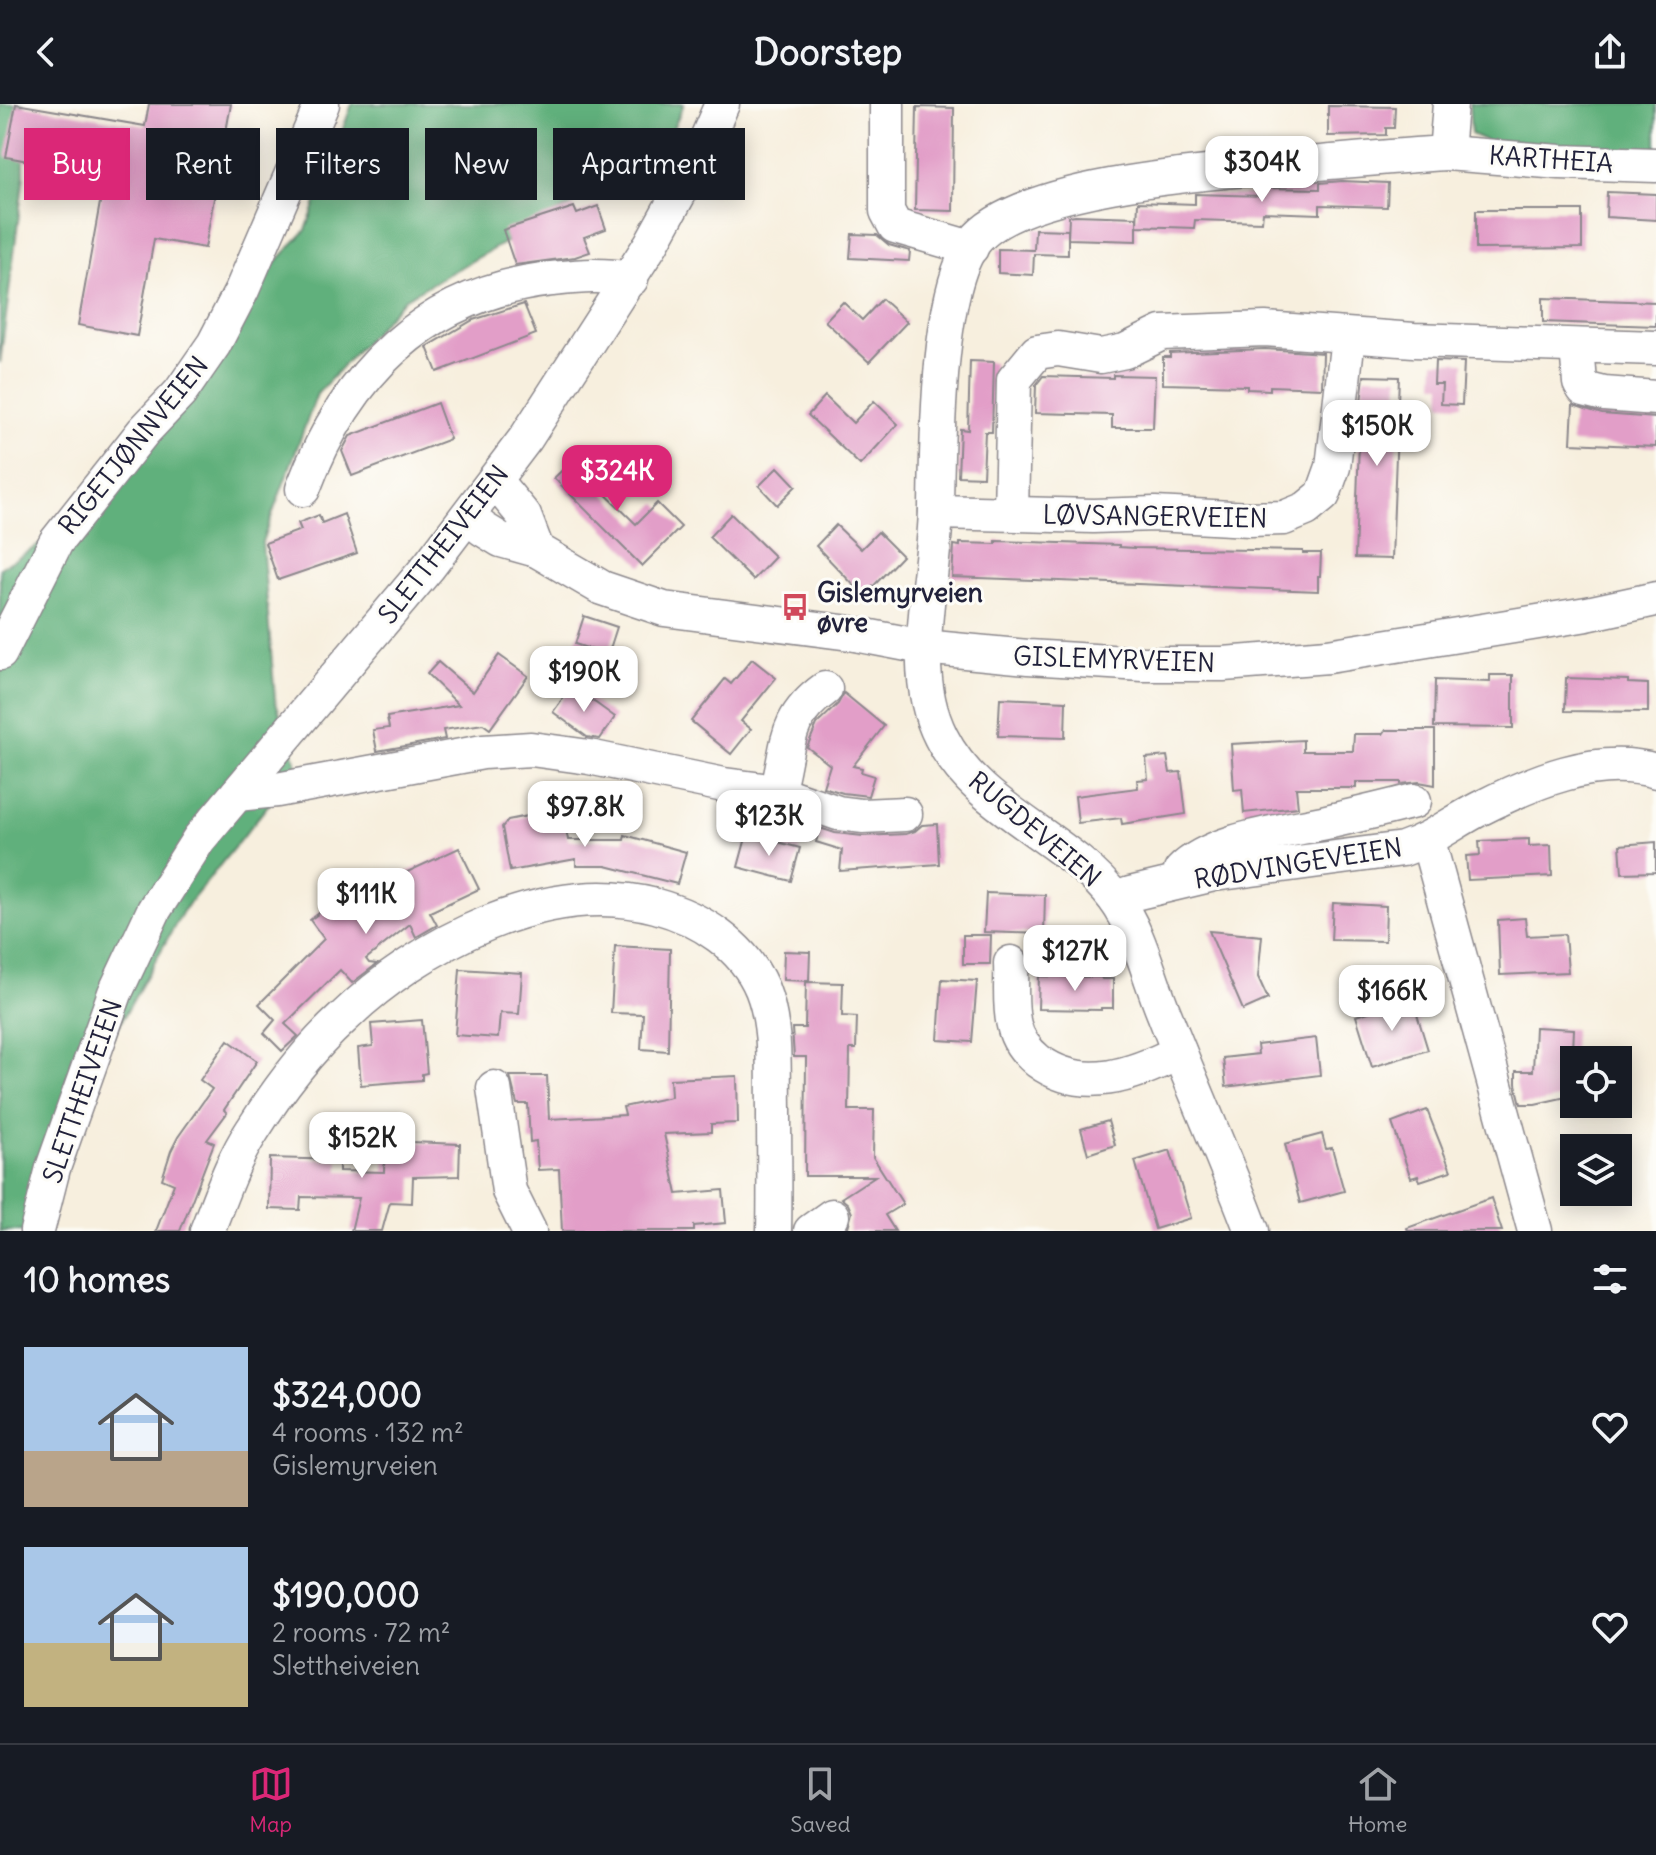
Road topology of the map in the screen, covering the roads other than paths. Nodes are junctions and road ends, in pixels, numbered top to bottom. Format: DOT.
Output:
graph roads {
  1 [pos="322,104"];
  2 [pos="722,104"];
  3 [pos="887,104"];
  4 [pos="1450,104"];
  5 [pos="1446,153"];
  6 [pos="1656,165"];
  7 [pos="971,248"];
  8 [pos="631,279"];
  9 [pos="1348,337"];
  10 [pos="1577,346"];
  11 [pos="1656,348"];
  12 [pos="1656,398"];
  13 [pos="495,481"];
  14 [pos="303,489"];
  15 [pos="936,512"];
  16 [pos="1011,512"];
  17 [pos="469,517"];
  18 [pos="537,550"];
  19 [pos="1656,599"];
  20 [pos="923,647"];
  21 [pos="0,653"];
  22 [pos="825,689"];
  23 [pos="1656,771"];
  24 [pos="777,792"];
  25 [pos="237,794"];
  26 [pos="1414,801"];
  27 [pos="905,814"];
  28 [pos="1428,841"];
  29 [pos="1170,884"];
  30 [pos="1116,900"];
  31 [pos="1011,963"];
  32 [pos="1179,1052"];
  33 [pos="494,1088"];
  34 [pos="1241,1228"];
  35 [pos="37,1231"];
  36 [pos="207,1231"];
  37 [pos="529,1231"];
  38 [pos="774,1231"];
  39 [pos="1535,1231"];
  1 -- 21 [label="street, RIGETJØNNVEIEN"];
  2 -- 8 [label="street, SLETTHEIVEIEN"];
  3 -- 7 [label="street"];
  4 -- 5 [label="street"];
  5 -- 6 [label="street, KARTHEIA"];
  5 -- 7 [label="street"];
  7 -- 15 [label="street"];
  8 -- 13 [label="street, SLETTHEIVEIEN"];
  8 -- 14 [label="street"];
  9 -- 10 [label="street, LØVSANGERVEIEN"];
  9 -- 16 [label="street, LØVSANGERVEIEN"];
  9 -- 16 [label="street, LØVSANGERVEIEN"];
  10 -- 11 [label="street"];
  10 -- 12 [label="street"];
  13 -- 17 [label="street, SLETTHEIVEIEN"];
  13 -- 18 [label="street"];
  15 -- 16 [label="street, LØVSANGERVEIEN"];
  15 -- 20 [label="street"];
  17 -- 18 [label="street, GISLEMYRVEIEN"];
  17 -- 25 [label="street, SLETTHEIVEIEN"];
  18 -- 20 [label="street, GISLEMYRVEIEN"];
  19 -- 20 [label="street, GISLEMYRVEIEN"];
  20 -- 30 [label="street, RUGDEVEIEN"];
  22 -- 24 [label="street"];
  23 -- 28 [label="street, RØDVINGEVEIEN"];
  24 -- 25 [label="street"];
  24 -- 27 [label="street"];
  25 -- 35 [label="street, SLETTHEIVEIEN"];
  26 -- 29 [label="street"];
  28 -- 29 [label="street, RØDVINGEVEIEN"];
  28 -- 39 [label="street"];
  29 -- 30 [label="street, RØDVINGEVEIEN"];
  30 -- 32 [label="street, RUGDEVEIEN"];
  31 -- 32 [label="street"];
  32 -- 34 [label="street, RUGDEVEIEN"];
  33 -- 37 [label="street"];
  36 -- 38 [label="street"];
}
